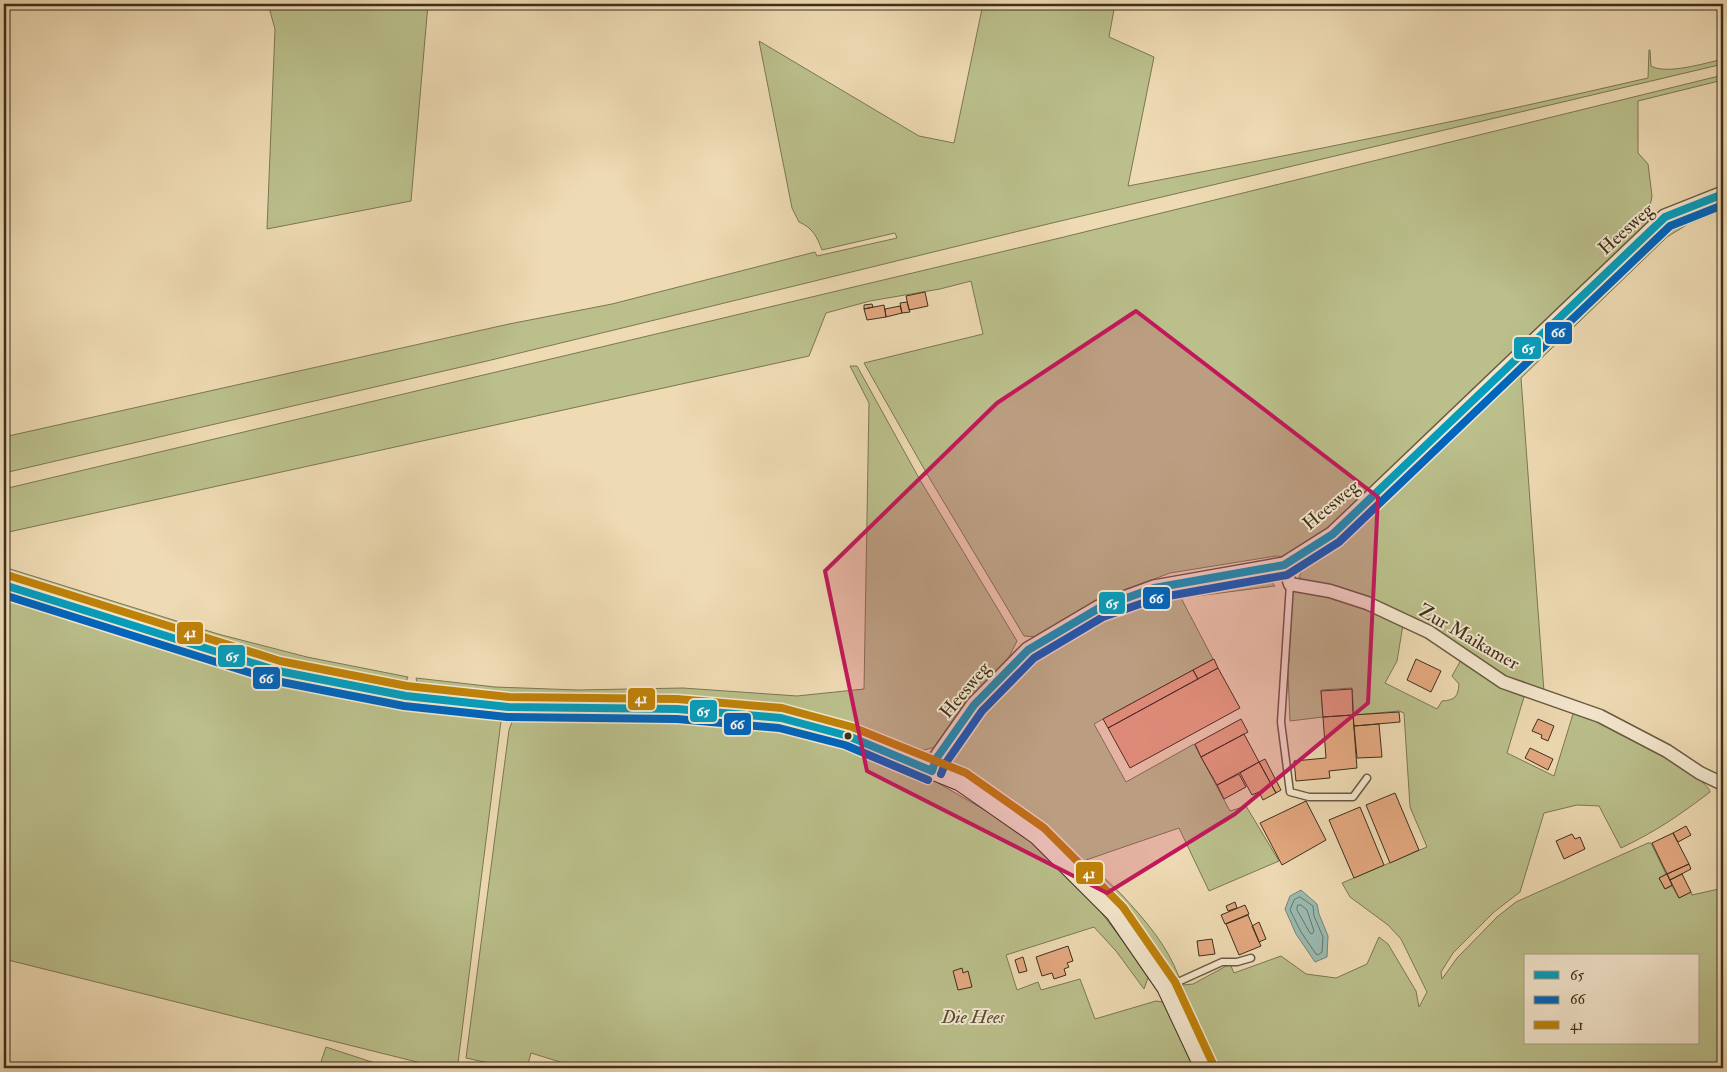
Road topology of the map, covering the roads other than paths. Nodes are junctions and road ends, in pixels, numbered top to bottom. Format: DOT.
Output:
graph roads {
  1 [pos="1723,194"];
  2 [pos="1284,565"];
  3 [pos="1290,584"];
  4 [pos="4,585"];
  5 [pos="932,770"];
  6 [pos="1367,778"];
  7 [pos="1723,784"];
  8 [pos="1251,958"];
  9 [pos="1166,987"];
  10 [pos="1204,1068"];
  1 -- 2 [label="street, Heesweg"];
  2 -- 3 [label="street"];
  2 -- 5 [label="street, Heesweg"];
  3 -- 6 [label="lane"];
  3 -- 7 [label="street, Zur Maikamer"];
  4 -- 5 [label="main road"];
  5 -- 9 [label="main road"];
  8 -- 9 [label="lane"];
  9 -- 10 [label="main road"];
}
